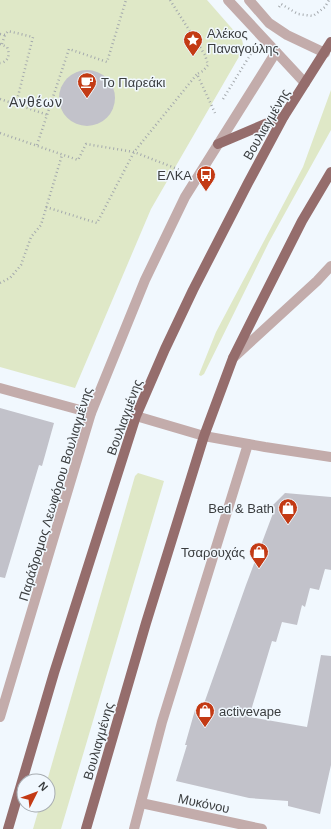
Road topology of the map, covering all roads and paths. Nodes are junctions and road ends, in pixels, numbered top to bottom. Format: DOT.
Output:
graph roads {
  1 [pos="126,0"];
  2 [pos="170,0"];
  3 [pos="228,0"];
  4 [pos="249,0"];
  5 [pos="0,34"];
  6 [pos="5,35"];
  7 [pos="331,42"];
  8 [pos="1,44"];
  9 [pos="276,52"];
  10 [pos="324,53"];
  11 [pos="0,63"];
  12 [pos="197,74"];
  13 [pos="305,83"];
  14 [pos="0,99"];
  15 [pos="16,104"];
  16 [pos="48,115"];
  17 [pos="284,116"];
  18 [pos="211,119"];
  19 [pos="0,133"];
  20 [pos="218,144"];
  21 [pos="37,145"];
  22 [pos="134,152"];
  23 [pos="62,155"];
  24 [pos="184,164"];
  25 [pos="331,172"];
  26 [pos="46,207"];
  27 [pos="331,266"];
  28 [pos="0,283"];
  29 [pos="233,358"];
  30 [pos="0,388"];
  31 [pos="92,413"];
  32 [pos="136,416"];
  33 [pos="204,436"];
  34 [pos="248,444"];
  35 [pos="331,457"];
  36 [pos="0,717"];
  37 [pos="141,803"];
  38 [pos="8,829"];
  39 [pos="86,829"];
  40 [pos="134,829"];
  41 [pos="262,829"];
  1 -- 16 [label="path"];
  2 -- 12 [label="path"];
  3 -- 9 [label="street"];
  4 -- 10 [label="street"];
  5 -- 6 [label="path"];
  6 -- 8 [label="path"];
  6 -- 15 [label="path"];
  7 -- 10 [label="main road, Βουλιαγμένης"];
  8 -- 11 [label="path"];
  9 -- 13 [label="street"];
  9 -- 20 [label="street, Παράδρομος Λεωφόρου Βουλιαγμένης"];
  10 -- 13 [label="main road, Βουλιαγμένης"];
  12 -- 18 [label="path"];
  12 -- 22 [label="path"];
  13 -- 17 [label="main road, Βουλιαγμένης"];
  14 -- 15 [label="path"];
  15 -- 16 [label="path"];
  16 -- 21 [label="path"];
  17 -- 20 [label="main road"];
  17 -- 32 [label="main road, Βουλιαγμένης"];
  19 -- 21 [label="path"];
  20 -- 31 [label="street, Παράδρομος Λεωφόρου Βουλιαγμένης"];
  21 -- 23 [label="path"];
  22 -- 23 [label="path"];
  22 -- 24 [label="path"];
  22 -- 26 [label="path"];
  23 -- 26 [label="path"];
  25 -- 29 [label="main road, Βουλιαγμένης"];
  26 -- 28 [label="path"];
  27 -- 29 [label="street"];
  29 -- 33 [label="main road, Βουλιαγμένης"];
  30 -- 31 [label="street"];
  31 -- 36 [label="street, Παράδρομος Λεωφόρου Βουλιαγμένης"];
  32 -- 33 [label="street"];
  32 -- 38 [label="main road, Βουλιαγμένης"];
  33 -- 34 [label="street"];
  33 -- 39 [label="main road, Βουλιαγμένης"];
  34 -- 35 [label="street"];
  34 -- 37 [label="street"];
  37 -- 40 [label="street"];
  37 -- 41 [label="street, Μυκόνου"];
}
